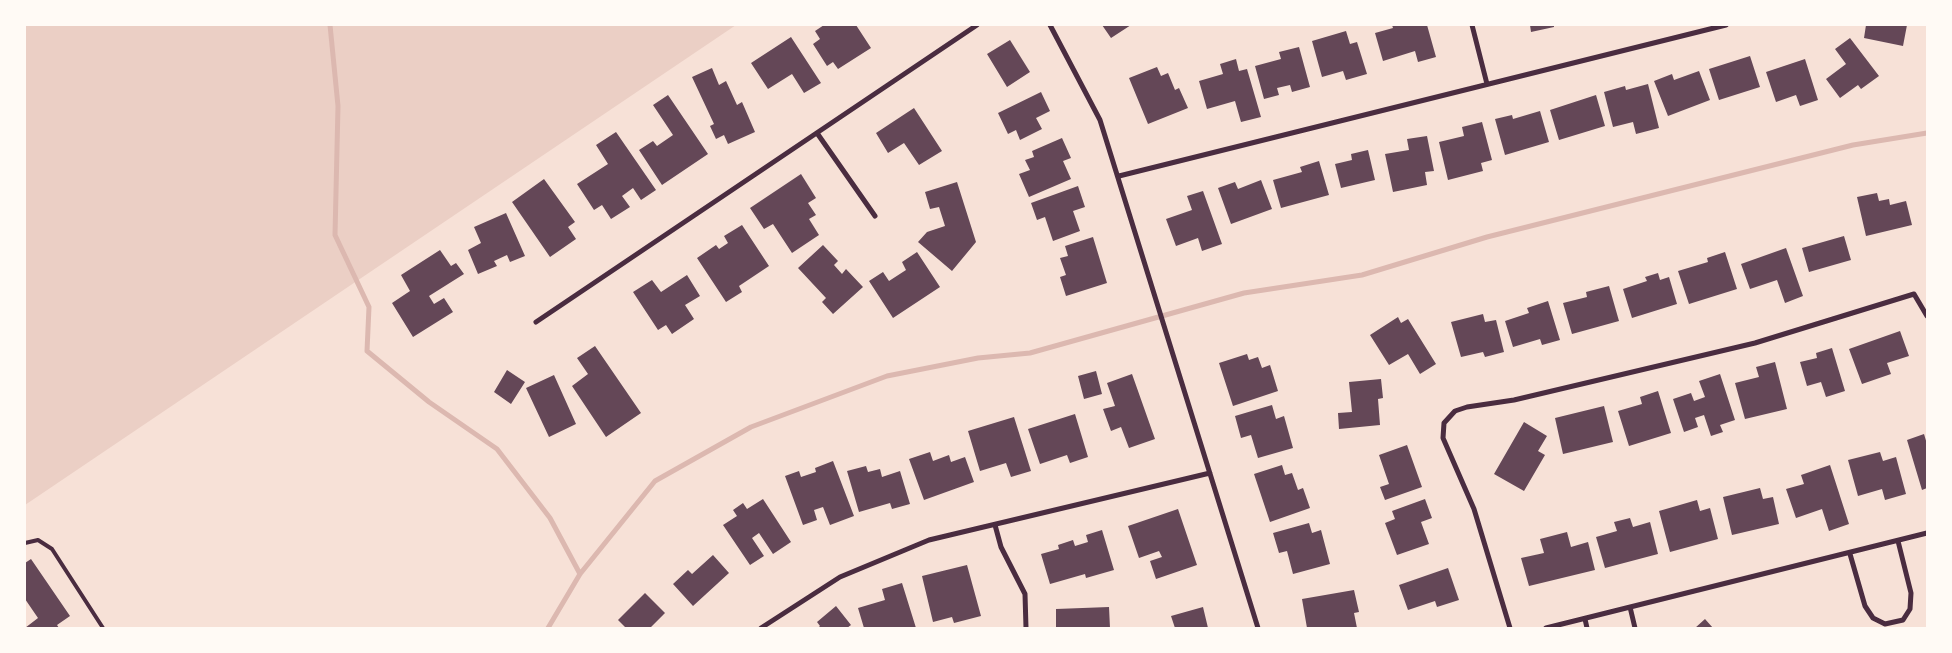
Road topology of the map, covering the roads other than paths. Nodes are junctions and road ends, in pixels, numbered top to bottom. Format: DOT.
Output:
graph roads {
  1 [pos="977,25"];
  2 [pos="1050,25"];
  3 [pos="1472,25"];
  4 [pos="1726,25"];
  5 [pos="1487,84"];
  6 [pos="817,133"];
  7 [pos="1119,176"];
  8 [pos="875,216"];
  9 [pos="1927,316"];
  10 [pos="536,322"];
  11 [pos="1210,473"];
  12 [pos="995,524"];
  13 [pos="1927,533"];
  14 [pos="1898,541"];
  15 [pos="25,543"];
  16 [pos="1850,554"];
  17 [pos="1630,607"];
  18 [pos="1585,619"];
  19 [pos="103,628"];
  20 [pos="761,628"];
  21 [pos="1026,628"];
  22 [pos="1258,628"];
  23 [pos="1510,628"];
  24 [pos="1546,628"];
  25 [pos="1588,628"];
  26 [pos="1635,628"];
  1 -- 6 [label="street"];
  2 -- 7 [label="street"];
  3 -- 5 [label="street"];
  4 -- 5 [label="street"];
  5 -- 7 [label="street"];
  6 -- 8 [label="street"];
  6 -- 10 [label="street"];
  7 -- 11 [label="street"];
  9 -- 23 [label="street"];
  11 -- 12 [label="street"];
  11 -- 22 [label="street"];
  12 -- 20 [label="street"];
  12 -- 21 [label="street"];
  13 -- 14 [label="street"];
  14 -- 16 [label="street"];
  14 -- 16 [label="street"];
  15 -- 19 [label="lane"];
  16 -- 17 [label="street"];
  17 -- 18 [label="street"];
  17 -- 26 [label="street"];
  18 -- 24 [label="street"];
  18 -- 25 [label="street"];
}
